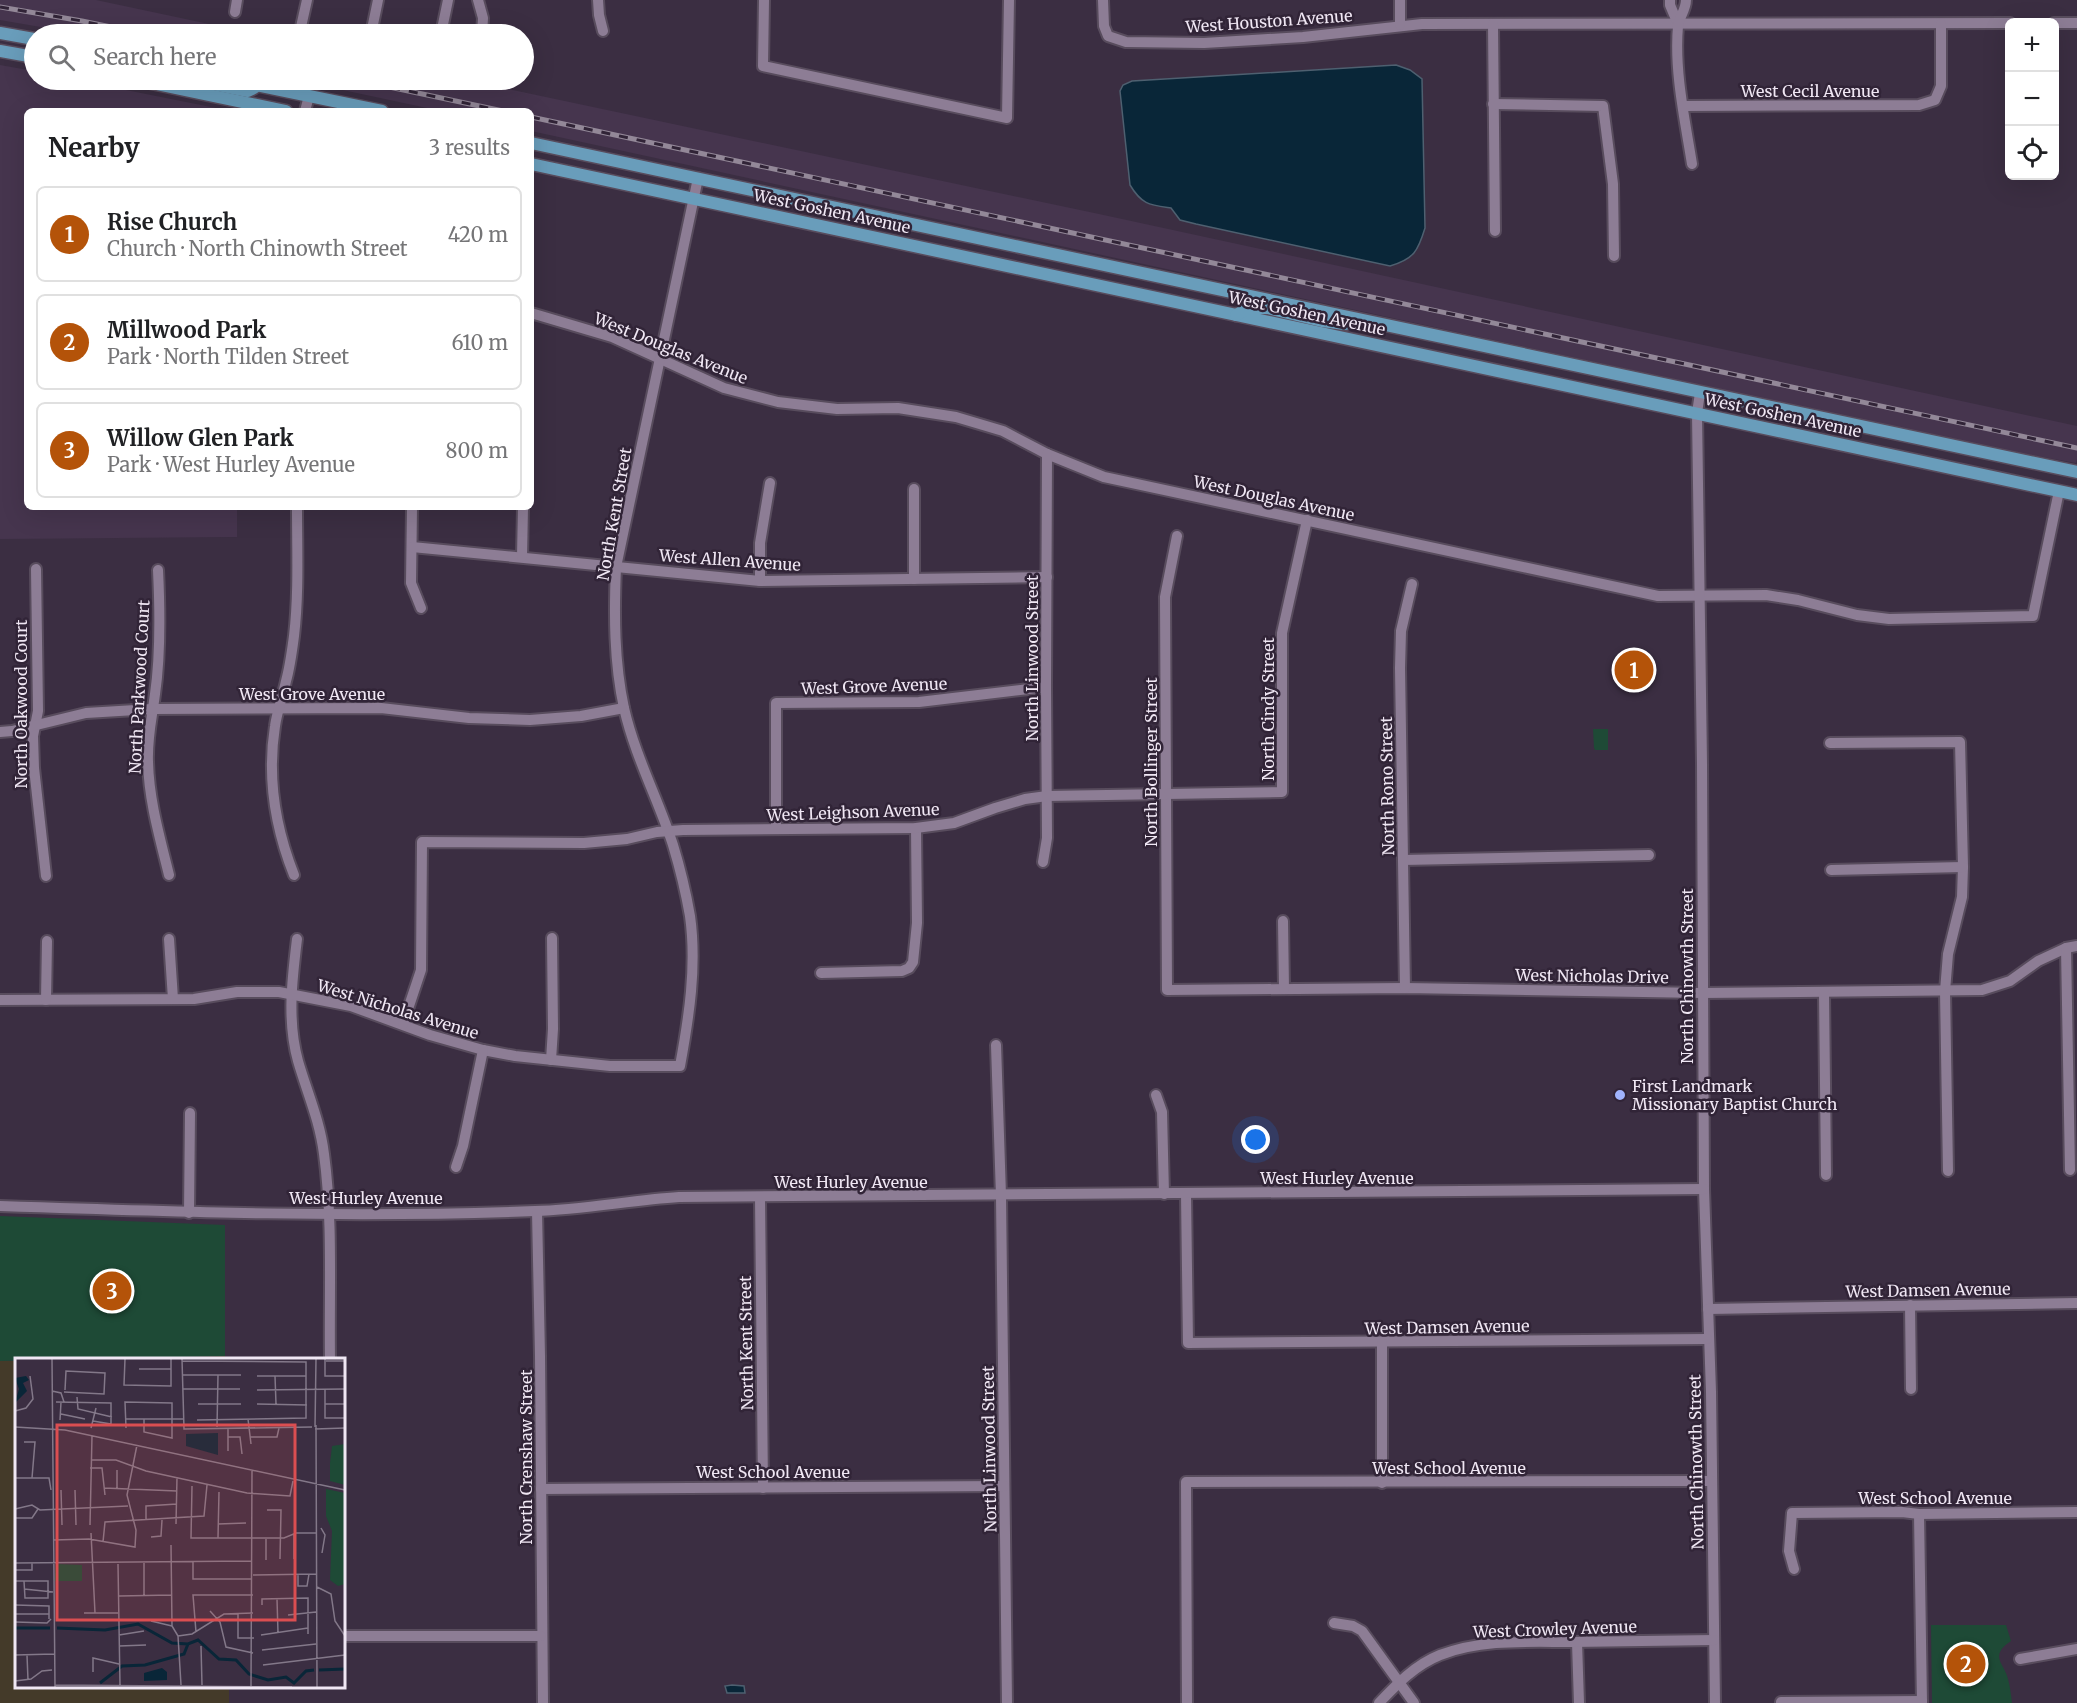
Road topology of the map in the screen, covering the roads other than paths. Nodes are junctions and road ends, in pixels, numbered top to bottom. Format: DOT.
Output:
graph roads {
  1 [pos="237,0"];
  2 [pos="306,0"];
  3 [pos="378,0"];
  4 [pos="448,0"];
  5 [pos="478,0"];
  6 [pos="598,0"];
  7 [pos="764,0"];
  8 [pos="1009,0"];
  9 [pos="1103,0"];
  10 [pos="1400,0"];
  11 [pos="1670,0"];
  12 [pos="1686,0"];
  13 [pos="235,12"];
  14 [pos="2077,22"];
  15 [pos="2005,23"];
  16 [pos="2059,23"];
  17 [pos="302,24"];
  18 [pos="373,24"];
  19 [pos="443,24"];
  20 [pos="483,24"];
  21 [pos="1493,24"];
  22 [pos="1678,24"];
  23 [pos="1941,24"];
  24 [pos="1400,25"];
  25 [pos="603,31"];
  26 [pos="0,33"];
  27 [pos="24,37"];
  28 [pos="0,51"];
  29 [pos="24,55"];
  30 [pos="184,90"];
  31 [pos="280,90"];
  32 [pos="309,96"];
  33 [pos="1493,104"];
  34 [pos="1683,106"];
  35 [pos="271,108"];
  36 [pos="306,108"];
  37 [pos="367,108"];
  38 [pos="534,143"];
  39 [pos="1692,164"];
  40 [pos="534,165"];
  41 [pos="698,178"];
  42 [pos="695,199"];
  43 [pos="1495,231"];
  44 [pos="1614,256"];
  45 [pos="534,314"];
  46 [pos="1236,315"];
  47 [pos="1357,320"];
  48 [pos="660,359"];
  49 [pos="1700,393"];
  50 [pos="1697,413"];
  51 [pos="1047,454"];
  52 [pos="2077,472"];
  53 [pos="770,483"];
  54 [pos="914,489"];
  55 [pos="2058,491"];
  56 [pos="2077,495"];
  57 [pos="297,510"];
  58 [pos="412,510"];
  59 [pos="523,510"];
  60 [pos="1307,520"];
  61 [pos="1177,536"];
  62 [pos="412,547"];
  63 [pos="522,557"];
  64 [pos="616,567"];
  65 [pos="36,569"];
  66 [pos="158,570"];
  67 [pos="1047,577"];
  68 [pos="914,579"];
  69 [pos="760,581"];
  70 [pos="1412,584"];
  71 [pos="1701,596"];
  72 [pos="421,608"];
  73 [pos="1046,687"];
  74 [pos="279,708"];
  75 [pos="624,708"];
  76 [pos="152,709"];
  77 [pos="36,725"];
  78 [pos="0,732"];
  79 [pos="1830,743"];
  80 [pos="1282,792"];
  81 [pos="1166,794"];
  82 [pos="1047,796"];
  83 [pos="916,828"];
  84 [pos="776,829"];
  85 [pos="668,831"];
  86 [pos="1649,855"];
  87 [pos="1403,860"];
  88 [pos="1042,862"];
  89 [pos="1964,867"];
  90 [pos="1831,870"];
  91 [pos="169,875"];
  92 [pos="294,875"];
  93 [pos="46,876"];
  94 [pos="1282,921"];
  95 [pos="552,938"];
  96 [pos="170,939"];
  97 [pos="297,939"];
  98 [pos="47,941"];
  99 [pos="2072,947"];
  100 [pos="822,973"];
  101 [pos="1405,988"];
  102 [pos="1284,989"];
  103 [pos="1167,990"];
  104 [pos="1945,991"];
  105 [pos="1824,992"];
  106 [pos="1702,993"];
  107 [pos="291,994"];
  108 [pos="173,999"];
  109 [pos="0,1000"];
  110 [pos="46,1000"];
  111 [pos="403,1024"];
  112 [pos="996,1045"];
  113 [pos="483,1050"];
  114 [pos="551,1060"];
  115 [pos="680,1066"];
  116 [pos="1156,1095"];
  117 [pos="190,1113"];
  118 [pos="456,1167"];
  119 [pos="1948,1170"];
  120 [pos="2070,1170"];
  121 [pos="1826,1175"];
  122 [pos="1704,1189"];
  123 [pos="1164,1194"];
  124 [pos="1186,1194"];
  125 [pos="1000,1196"];
  126 [pos="760,1197"];
  127 [pos="0,1206"];
  128 [pos="537,1211"];
  129 [pos="189,1213"];
  130 [pos="328,1214"];
  131 [pos="2077,1303"];
  132 [pos="1910,1305"];
  133 [pos="1708,1309"];
  134 [pos="1707,1339"];
  135 [pos="1382,1343"];
  136 [pos="330,1358"];
  137 [pos="1911,1389"];
  138 [pos="1712,1481"];
  139 [pos="1382,1483"];
  140 [pos="1004,1486"];
  141 [pos="763,1488"];
  142 [pos="541,1489"];
  143 [pos="2077,1512"];
  144 [pos="1919,1514"];
  145 [pos="1794,1569"];
  146 [pos="1334,1623"];
  147 [pos="345,1636"];
  148 [pos="541,1636"];
  149 [pos="1714,1640"];
  150 [pos="1577,1642"];
  151 [pos="2077,1649"];
  152 [pos="2019,1659"];
  153 [pos="1398,1682"];
  154 [pos="1781,1702"];
  155 [pos="1922,1702"];
  156 [pos="543,1703"];
  157 [pos="1007,1703"];
  158 [pos="1187,1703"];
  159 [pos="1379,1703"];
  160 [pos="1414,1703"];
  161 [pos="1579,1703"];
  162 [pos="1715,1703"];
  1 -- 13 [label="street"];
  2 -- 17 [label="street"];
  3 -- 18 [label="street"];
  4 -- 19 [label="street"];
  5 -- 20 [label="street"];
  6 -- 25 [label="street"];
  7 -- 8 [label="street"];
  9 -- 24 [label="street, West Houston Avenue"];
  10 -- 24 [label="street"];
  11 -- 22 [label="street"];
  12 -- 22 [label="street"];
  14 -- 16 [label="street"];
  15 -- 23 [label="street, West Houston Avenue"];
  21 -- 22 [label="street, West Houston Avenue"];
  21 -- 24 [label="street, West Houston Avenue"];
  21 -- 33 [label="street"];
  22 -- 23 [label="street, West Houston Avenue"];
  22 -- 34 [label="street"];
  23 -- 34 [label="street, West Cecil Avenue"];
  26 -- 27 [label="main road"];
  28 -- 29 [label="main road"];
  30 -- 35 [label="main road"];
  31 -- 32 [label="main road"];
  32 -- 36 [label="street"];
  32 -- 37 [label="main road"];
  33 -- 43 [label="street"];
  33 -- 44 [label="street"];
  34 -- 39 [label="street"];
  38 -- 41 [label="main road, West Goshen Avenue"];
  40 -- 42 [label="main road, West Goshen Avenue"];
  41 -- 42 [label="street, North Kent Street"];
  41 -- 47 [label="main road, West Goshen Avenue"];
  42 -- 46 [label="main road, West Goshen Avenue"];
  42 -- 48 [label="street, North Kent Street"];
  45 -- 48 [label="street, West Douglas Avenue"];
  46 -- 47 [label="main road"];
  46 -- 50 [label="main road, West Goshen Avenue"];
  47 -- 49 [label="main road, West Goshen Avenue"];
  48 -- 51 [label="street, West Douglas Avenue"];
  48 -- 64 [label="street, North Kent Street"];
  49 -- 50 [label="street, North Chinowth Street"];
  49 -- 52 [label="main road, West Goshen Avenue"];
  50 -- 55 [label="main road, West Goshen Avenue"];
  50 -- 71 [label="street, North Chinowth Street"];
  51 -- 60 [label="street, West Douglas Avenue"];
  51 -- 67 [label="street, North Linwood Street"];
  53 -- 69 [label="street"];
  54 -- 68 [label="street"];
  55 -- 56 [label="main road, West Goshen Avenue"];
  55 -- 71 [label="street, West Douglas Avenue"];
  57 -- 74 [label="street"];
  58 -- 62 [label="street"];
  59 -- 63 [label="street"];
  60 -- 71 [label="street, West Douglas Avenue"];
  60 -- 80 [label="street, North Cindy Street"];
  61 -- 81 [label="street, North Bollinger Street"];
  62 -- 63 [label="street, West Allen Avenue"];
  62 -- 72 [label="street"];
  63 -- 64 [label="street, West Allen Avenue"];
  64 -- 69 [label="street, West Allen Avenue"];
  64 -- 75 [label="street, North Kent Street"];
  65 -- 77 [label="street, North Oakwood Court"];
  66 -- 76 [label="street, North Parkwood Court"];
  67 -- 68 [label="street, West Allen Avenue"];
  67 -- 73 [label="street, North Linwood Street"];
  68 -- 69 [label="street, West Allen Avenue"];
  70 -- 87 [label="street, North Rono Street"];
  71 -- 106 [label="street, North Chinowth Street"];
  73 -- 82 [label="street, North Linwood Street"];
  73 -- 84 [label="street, West Grove Avenue"];
  74 -- 75 [label="street, West Grove Avenue"];
  74 -- 76 [label="street, West Grove Avenue"];
  74 -- 92 [label="street"];
  75 -- 85 [label="street, North Kent Street"];
  76 -- 77 [label="street, West Grove Avenue"];
  76 -- 91 [label="street, North Parkwood Court"];
  77 -- 78 [label="street, West Grove Avenue"];
  77 -- 93 [label="street, North Oakwood Court"];
  79 -- 89 [label="street"];
  80 -- 81 [label="street, West Leighson Avenue"];
  81 -- 82 [label="street, West Leighson Avenue"];
  81 -- 103 [label="street, North Bollinger Street"];
  82 -- 83 [label="street, West Leighson Avenue"];
  82 -- 88 [label="street, North Linwood Street"];
  83 -- 84 [label="street, West Leighson Avenue"];
  83 -- 100 [label="street"];
  84 -- 85 [label="street, West Leighson Avenue"];
  85 -- 111 [label="street, West Leighson Avenue"];
  85 -- 115 [label="street, North Kent Street"];
  86 -- 87 [label="street"];
  87 -- 101 [label="street, North Rono Street"];
  89 -- 90 [label="street"];
  89 -- 104 [label="street"];
  94 -- 102 [label="street"];
  95 -- 114 [label="street"];
  96 -- 108 [label="street"];
  97 -- 107 [label="street"];
  98 -- 110 [label="street"];
  99 -- 104 [label="street, West Nicholas Drive"];
  99 -- 120 [label="street"];
  101 -- 102 [label="street, West Nicholas Drive"];
  101 -- 106 [label="street, West Nicholas Drive"];
  102 -- 103 [label="street, West Nicholas Drive"];
  104 -- 105 [label="street, West Nicholas Drive"];
  104 -- 119 [label="street"];
  105 -- 106 [label="street, West Nicholas Drive"];
  105 -- 121 [label="street"];
  106 -- 122 [label="street, North Chinowth Street"];
  107 -- 108 [label="street, West Nicholas Avenue"];
  107 -- 111 [label="street, West Nicholas Avenue"];
  107 -- 130 [label="street"];
  108 -- 110 [label="street, West Nicholas Avenue"];
  109 -- 110 [label="street, West Nicholas Avenue"];
  111 -- 113 [label="street, West Nicholas Avenue"];
  112 -- 125 [label="street"];
  113 -- 114 [label="street, West Nicholas Avenue"];
  113 -- 118 [label="street"];
  114 -- 115 [label="street, West Nicholas Avenue"];
  116 -- 123 [label="street"];
  117 -- 129 [label="street"];
  122 -- 124 [label="street, West Hurley Avenue"];
  122 -- 133 [label="street, North Chinowth Street"];
  123 -- 124 [label="street, West Hurley Avenue"];
  123 -- 125 [label="street, West Hurley Avenue"];
  124 -- 135 [label="street, West Damsen Avenue"];
  125 -- 126 [label="street, West Hurley Avenue"];
  125 -- 140 [label="street, North Linwood Street"];
  126 -- 128 [label="street, West Hurley Avenue"];
  126 -- 141 [label="street, North Kent Street"];
  127 -- 129 [label="street, West Hurley Avenue"];
  128 -- 130 [label="street, West Hurley Avenue"];
  128 -- 142 [label="street, North Crenshaw Street"];
  129 -- 130 [label="street, West Hurley Avenue"];
  130 -- 136 [label="street"];
  131 -- 132 [label="street, West Damsen Avenue"];
  132 -- 133 [label="street, West Damsen Avenue"];
  132 -- 137 [label="street"];
  133 -- 134 [label="street, North Chinowth Street"];
  134 -- 135 [label="street, West Damsen Avenue"];
  134 -- 138 [label="street, North Chinowth Street"];
  135 -- 139 [label="street"];
  138 -- 139 [label="street, West School Avenue"];
  138 -- 149 [label="street, North Chinowth Street"];
  139 -- 158 [label="street, West School Avenue"];
  140 -- 141 [label="street, West School Avenue"];
  140 -- 157 [label="street, North Linwood Street"];
  141 -- 142 [label="street, West School Avenue"];
  142 -- 148 [label="street, North Crenshaw Street"];
  143 -- 144 [label="street, West School Avenue"];
  144 -- 145 [label="street, West School Avenue"];
  144 -- 155 [label="street"];
  146 -- 153 [label="street"];
  147 -- 148 [label="street"];
  148 -- 156 [label="street, North Crenshaw Street"];
  149 -- 150 [label="street, West Crowley Avenue"];
  149 -- 162 [label="street, North Chinowth Street"];
  150 -- 153 [label="street, West Crowley Avenue"];
  150 -- 161 [label="street"];
  151 -- 152 [label="street"];
  153 -- 159 [label="street, West Crowley Avenue"];
  153 -- 160 [label="street"];
  154 -- 155 [label="street"];
}
